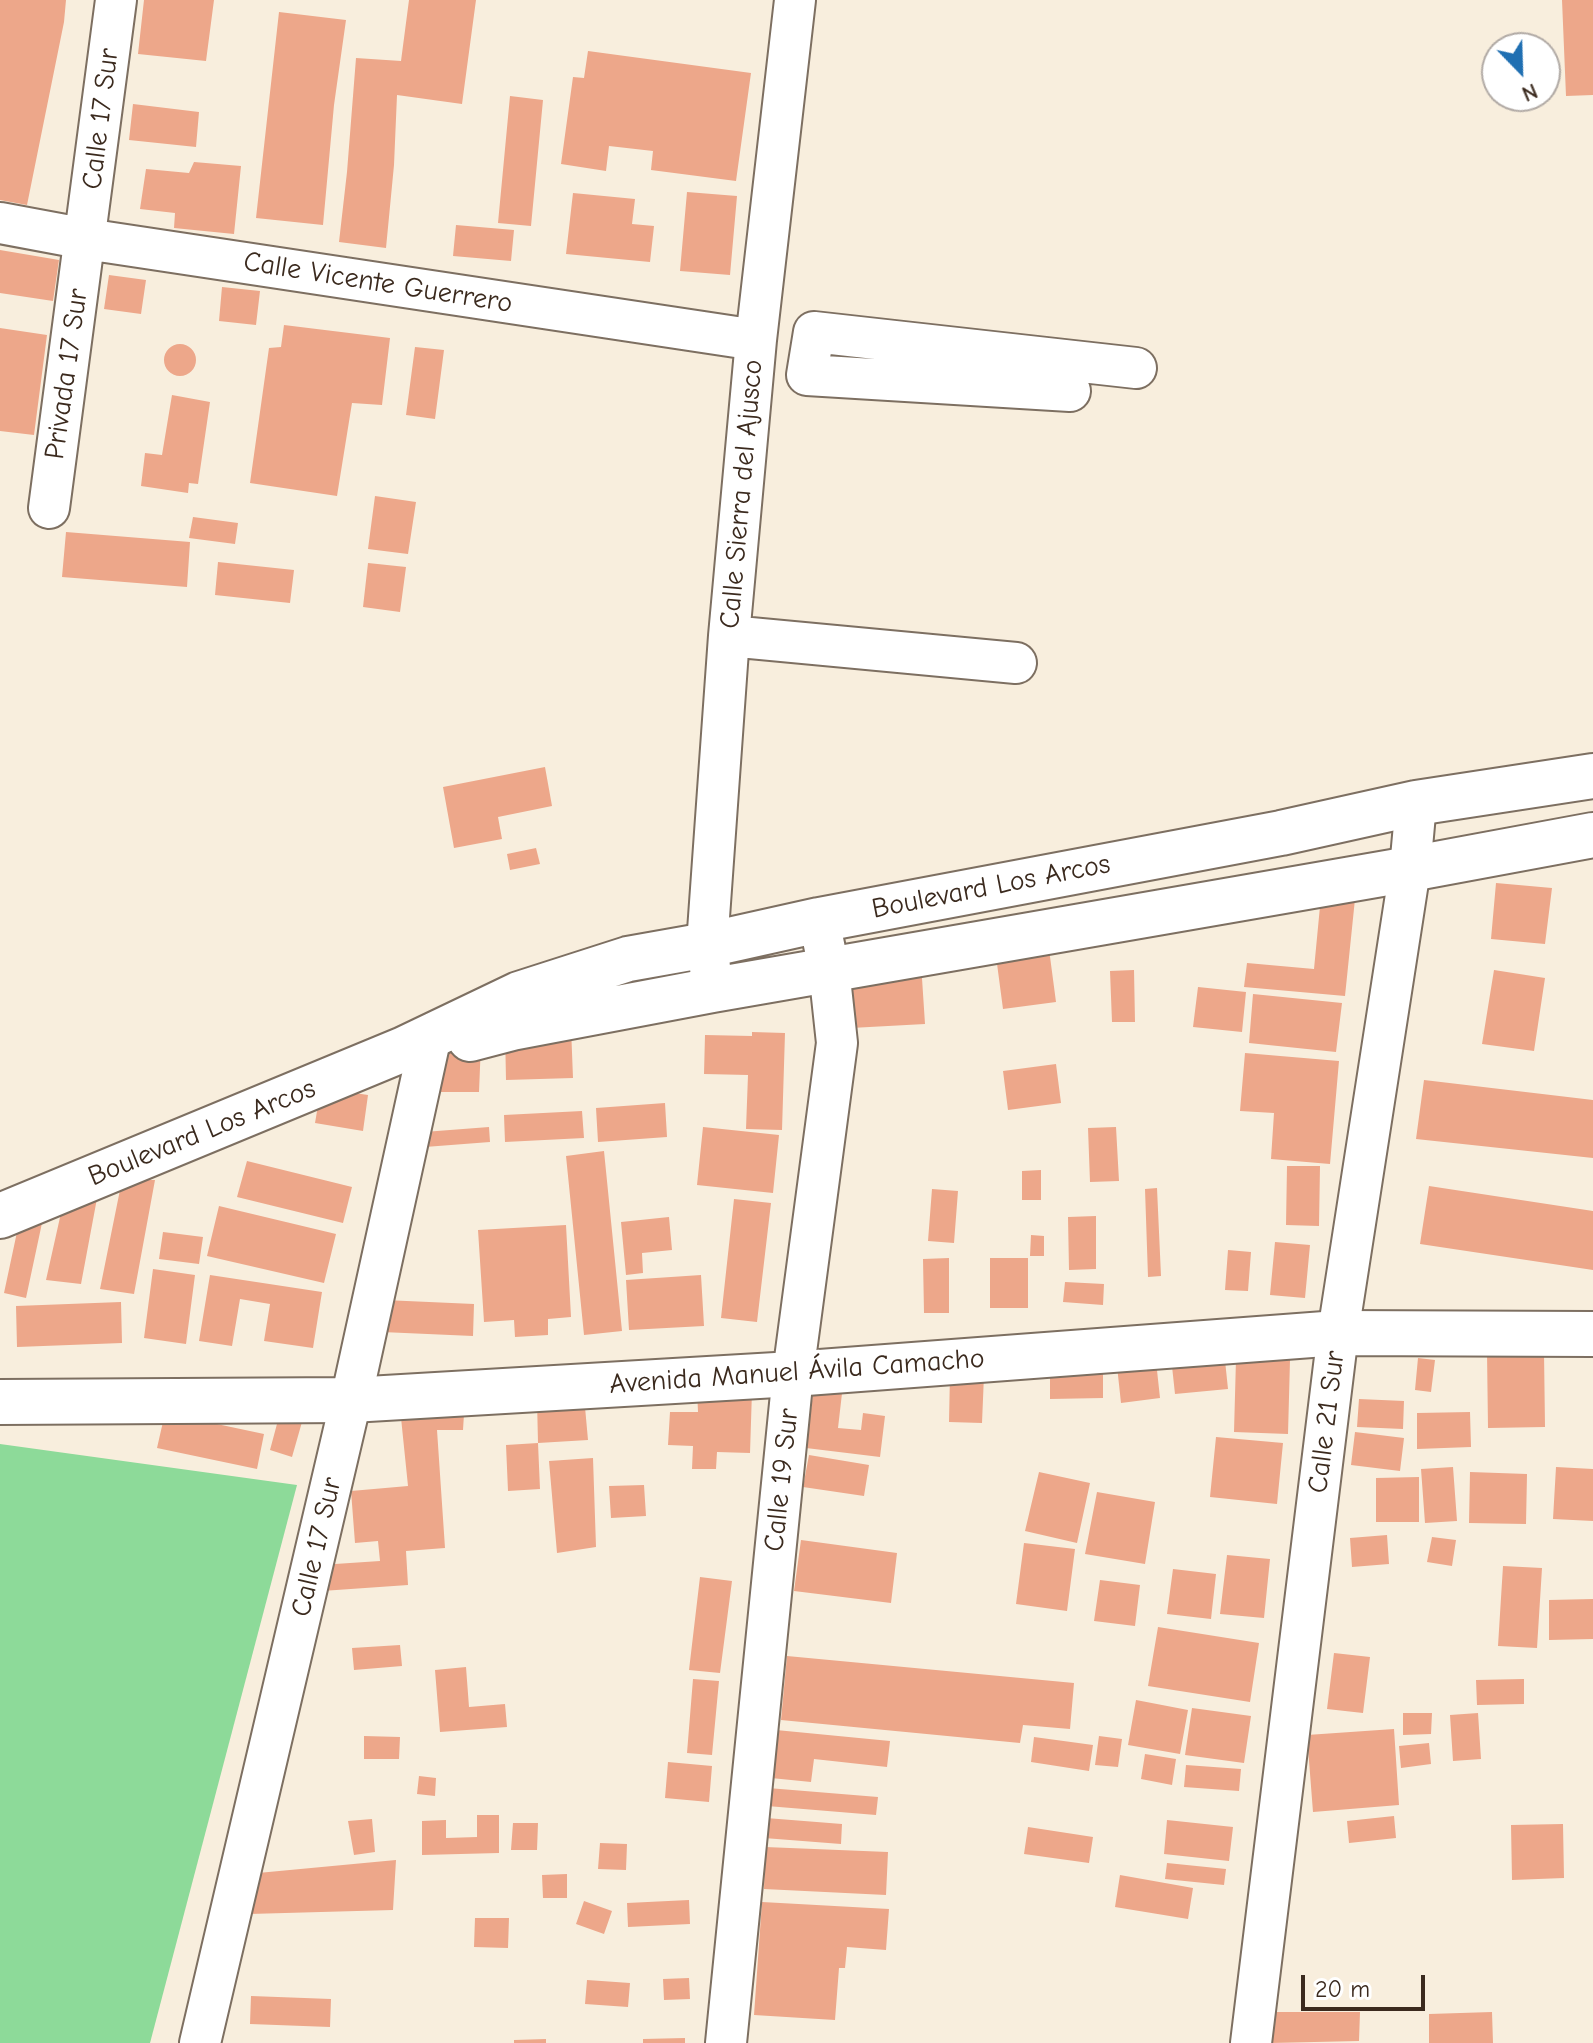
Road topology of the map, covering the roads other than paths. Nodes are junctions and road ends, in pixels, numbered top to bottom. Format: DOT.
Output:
graph roads {
  1 [pos="116,0"];
  2 [pos="795,0"];
  3 [pos="0,223"];
  4 [pos="86,239"];
  5 [pos="755,346"];
  6 [pos="810,357"];
  7 [pos="1136,368"];
  8 [pos="1070,391"];
  9 [pos="49,508"];
  10 [pos="729,636"];
  11 [pos="1016,663"];
  12 [pos="1593,776"];
  13 [pos="1416,803"];
  14 [pos="1593,835"];
  15 [pos="1410,869"];
  16 [pos="819,920"];
  17 [pos="707,945"];
  18 [pos="829,969"];
  19 [pos="713,990"];
  20 [pos="420,1045"];
  21 [pos="0,1216"];
  22 [pos="1338,1333"];
  23 [pos="1593,1334"];
  24 [pos="793,1374"];
  25 [pos="351,1400"];
  26 [pos="0,1402"];
  27 [pos="200,2043"];
  28 [pos="726,2043"];
  29 [pos="1251,2043"];
  1 -- 4 [label="street, Calle 17 Sur"];
  2 -- 5 [label="street, Calle Sierra del Ajusco"];
  3 -- 4 [label="street, Calle Vicente Guerrero"];
  4 -- 5 [label="street, Calle Vicente Guerrero"];
  4 -- 9 [label="street, Privada 17 Sur"];
  5 -- 6 [label="street, Calle Vicente Guerrero"];
  5 -- 10 [label="street, Calle Sierra del Ajusco"];
  6 -- 7 [label="street"];
  6 -- 8 [label="street"];
  10 -- 11 [label="street"];
  10 -- 17 [label="street, Calle Sierra del Ajusco"];
  12 -- 13 [label="main road, Boulevard Los Arcos"];
  13 -- 15 [label="street, Calle 21 Sur"];
  13 -- 16 [label="main road, Boulevard Los Arcos"];
  14 -- 15 [label="main road, Boulevard Los Arcos"];
  15 -- 18 [label="main road, Boulevard Los Arcos"];
  15 -- 22 [label="street, Calle 21 Sur"];
  16 -- 17 [label="main road, Boulevard Los Arcos"];
  16 -- 18 [label="street, Calle 19 Sur"];
  17 -- 19 [label="street, Calle Sierra del Ajusco"];
  17 -- 20 [label="main road, Boulevard Los Arcos"];
  18 -- 19 [label="main road, Boulevard Los Arcos"];
  18 -- 24 [label="street, Calle 19 Sur"];
  19 -- 20 [label="main road, Boulevard Los Arcos"];
  20 -- 21 [label="main road, Boulevard Los Arcos"];
  20 -- 25 [label="street, Calle 17 Sur"];
  22 -- 23 [label="main road, Avenida Manuel Ávila Camacho"];
  22 -- 24 [label="main road, Avenida Manuel Ávila Camacho"];
  22 -- 29 [label="street, Calle 21 Sur"];
  24 -- 25 [label="main road, Avenida Manuel Ávila Camacho"];
  24 -- 28 [label="street, Calle 19 Sur"];
  25 -- 26 [label="main road, Avenida Manuel Ávila Camacho"];
  25 -- 27 [label="street, Calle 17 Sur"];
}
